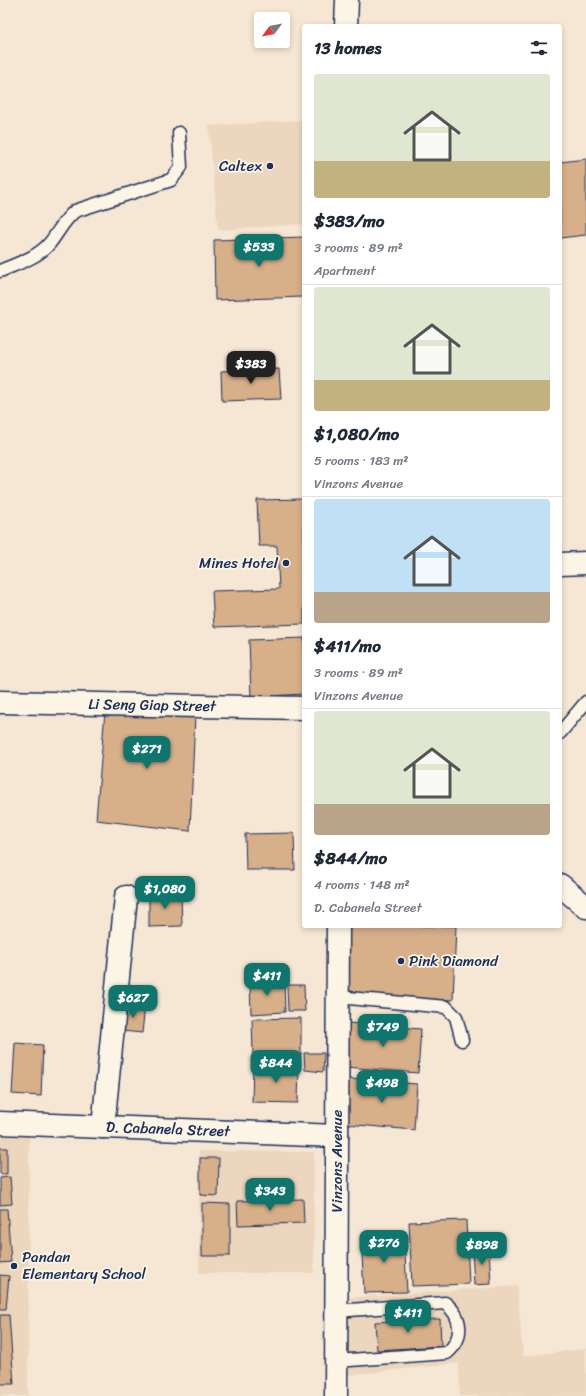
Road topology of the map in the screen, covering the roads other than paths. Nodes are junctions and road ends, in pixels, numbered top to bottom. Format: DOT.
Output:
graph roads {
  1 [pos="347,0"];
  2 [pos="346,24"];
  3 [pos="179,133"];
  4 [pos="0,271"];
  5 [pos="586,563"];
  6 [pos="562,564"];
  7 [pos="0,702"];
  8 [pos="586,702"];
  9 [pos="302,708"];
  10 [pos="562,731"];
  11 [pos="562,887"];
  12 [pos="126,897"];
  13 [pos="586,907"];
  14 [pos="338,928"];
  15 [pos="338,998"];
  16 [pos="462,1040"];
  17 [pos="0,1123"];
  18 [pos="103,1127"];
  19 [pos="337,1136"];
  20 [pos="336,1311"];
  21 [pos="336,1361"];
  22 [pos="336,1396"];
  1 -- 2 [label="street"];
  3 -- 4 [label="lane"];
  5 -- 6 [label="street"];
  7 -- 9 [label="street, Li Seng Giap Street"];
  8 -- 10 [label="lane"];
  11 -- 13 [label="street"];
  12 -- 18 [label="street"];
  14 -- 15 [label="street, Vinzons Avenue"];
  15 -- 16 [label="lane"];
  15 -- 19 [label="street, Vinzons Avenue"];
  17 -- 18 [label="street, D. Cabanela Street"];
  18 -- 19 [label="street, D. Cabanela Street"];
  19 -- 20 [label="street, Vinzons Avenue"];
  20 -- 21 [label="street, Vinzons Avenue"];
  20 -- 21 [label="lane"];
  21 -- 22 [label="street, Vinzons Avenue"];
}
